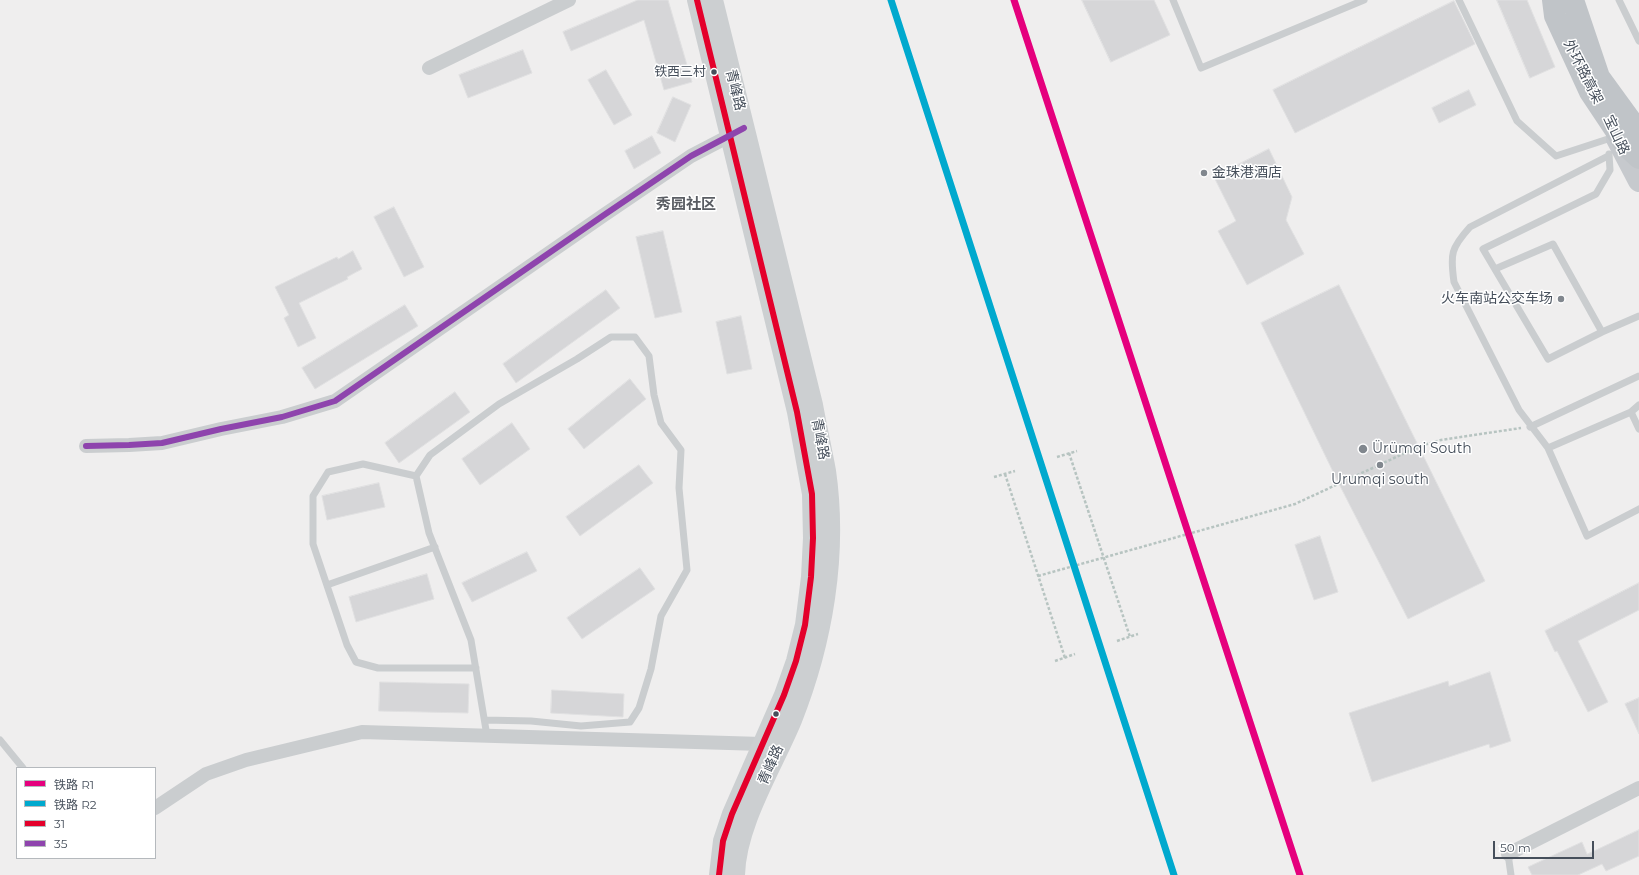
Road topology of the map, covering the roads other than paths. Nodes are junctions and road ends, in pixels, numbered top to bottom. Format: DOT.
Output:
graph roads {
  1 [pos="569,0"];
  2 [pos="697,0"];
  3 [pos="712,0"];
  4 [pos="1173,0"];
  5 [pos="1364,0"];
  6 [pos="1459,0"];
  7 [pos="1553,0"];
  8 [pos="1558,0"];
  9 [pos="1573,0"];
  10 [pos="1619,0"];
  11 [pos="1639,41"];
  12 [pos="429,68"];
  13 [pos="1639,117"];
  14 [pos="737,132"];
  15 [pos="1619,139"];
  16 [pos="1639,158"];
  17 [pos="1639,181"];
  18 [pos="1495,270"];
  19 [pos="1639,316"];
  20 [pos="1602,332"];
  21 [pos="1639,376"];
  22 [pos="1639,406"];
  23 [pos="1631,412"];
  24 [pos="1530,427"];
  25 [pos="1639,429"];
  26 [pos="86,446"];
  27 [pos="1548,448"];
  28 [pos="416,476"];
  29 [pos="1639,509"];
  30 [pos="435,547"];
  31 [pos="327,585"];
  32 [pos="476,668"];
  33 [pos="485,720"];
  34 [pos="487,736"];
  35 [pos="0,740"];
  36 [pos="762,744"];
  37 [pos="22,767"];
  38 [pos="1639,788"];
  39 [pos="156,807"];
  40 [pos="1508,854"];
  41 [pos="719,875"];
  42 [pos="736,875"];
  43 [pos="1511,875"];
  1 -- 12 [label="street"];
  2 -- 14 [label="main road, 青峰路"];
  3 -- 14 [label="main road, 青峰路"];
  4 -- 5 [label="lane"];
  6 -- 15 [label="lane"];
  7 -- 16 [label="highway, 外环路高架"];
  8 -- 15 [label="main road, 宝山路"];
  9 -- 15 [label="highway, 外环路高架"];
  10 -- 11 [label="lane"];
  13 -- 15 [label="lane"];
  14 -- 26 [label="street"];
  14 -- 36 [label="main road, 青峰路"];
  14 -- 42 [label="main road, 青峰路"];
  15 -- 17 [label="main road, 宝山路"];
  15 -- 18 [label="lane"];
  15 -- 24 [label="lane"];
  18 -- 20 [label="lane"];
  18 -- 20 [label="lane"];
  19 -- 20 [label="lane"];
  21 -- 24 [label="lane"];
  22 -- 23 [label="lane"];
  23 -- 25 [label="lane"];
  23 -- 27 [label="lane"];
  24 -- 27 [label="lane"];
  27 -- 29 [label="lane"];
  28 -- 30 [label="lane"];
  28 -- 31 [label="lane"];
  28 -- 33 [label="lane"];
  30 -- 31 [label="lane"];
  30 -- 32 [label="lane"];
  31 -- 32 [label="lane"];
  32 -- 33 [label="lane"];
  33 -- 34 [label="lane"];
  34 -- 36 [label="street"];
  34 -- 39 [label="street"];
  35 -- 37 [label="lane"];
  36 -- 41 [label="main road, 青峰路"];
  38 -- 40 [label="street"];
  40 -- 43 [label="lane"];
}
